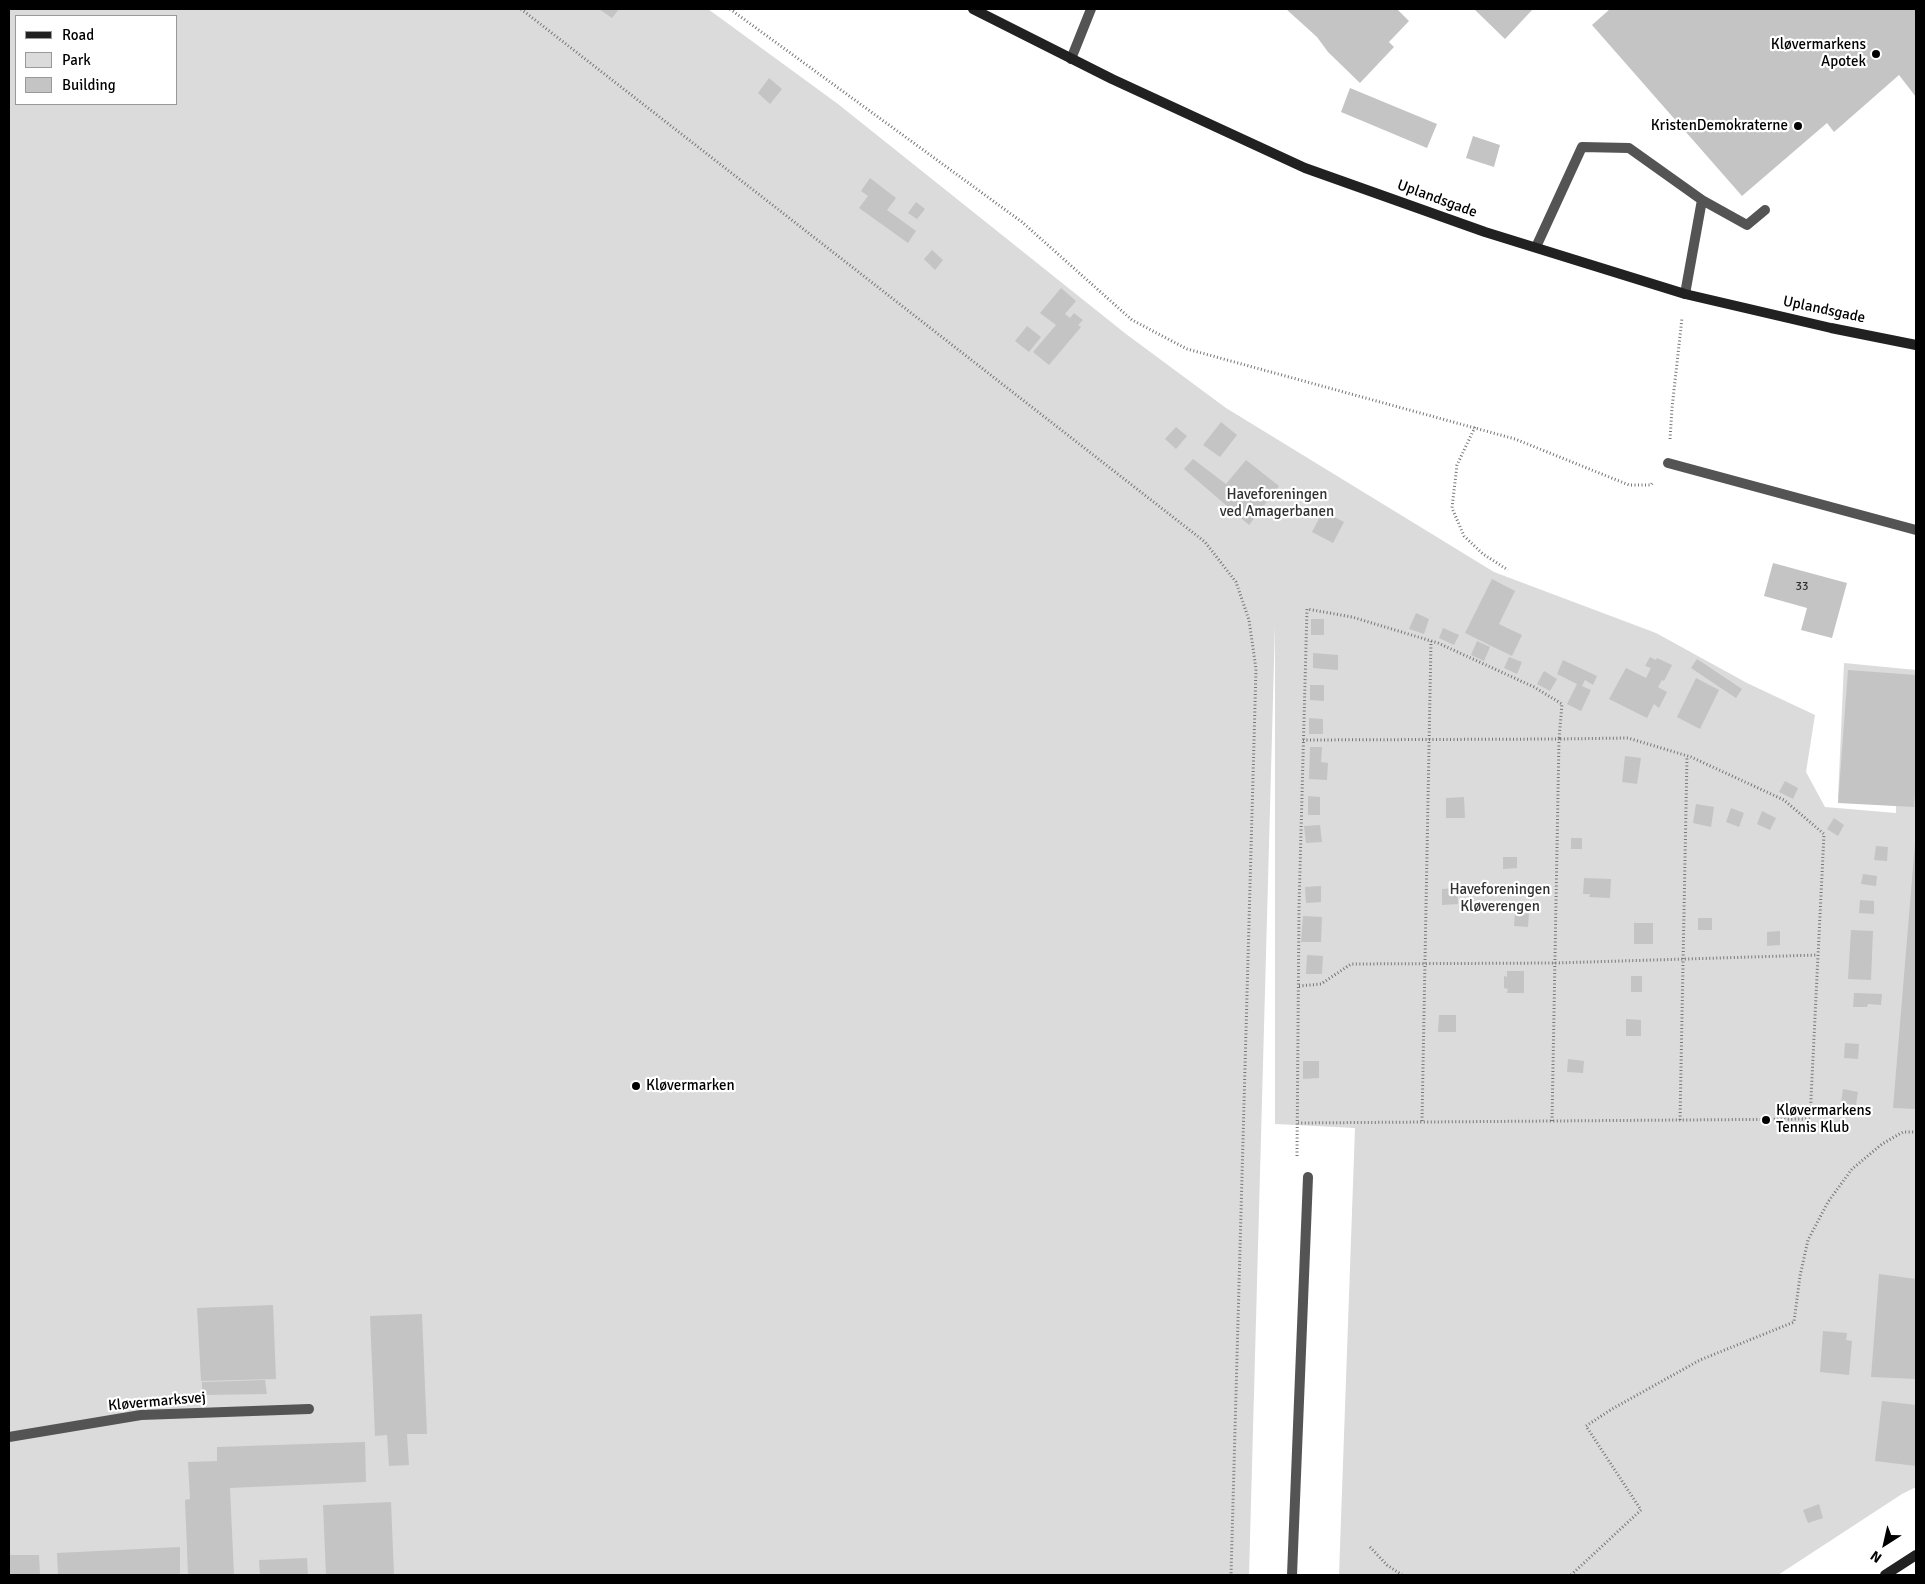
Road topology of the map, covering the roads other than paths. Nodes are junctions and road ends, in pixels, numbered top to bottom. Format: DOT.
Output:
graph roads {
  1 [pos="973,9"];
  2 [pos="1091,9"];
  3 [pos="1071,58"];
  4 [pos="1702,200"];
  5 [pos="1765,210"];
  6 [pos="1536,247"];
  7 [pos="1685,294"];
  8 [pos="1916,345"];
  9 [pos="1668,464"];
  10 [pos="1916,530"];
  11 [pos="1308,1177"];
  12 [pos="309,1409"];
  13 [pos="9,1437"];
  14 [pos="1916,1556"];
  15 [pos="1292,1575"];
  16 [pos="1885,1575"];
  1 -- 3 [label="street, Uplandsgade"];
  2 -- 3 [label="lane"];
  3 -- 6 [label="street, Uplandsgade"];
  4 -- 5 [label="lane"];
  4 -- 6 [label="lane"];
  4 -- 7 [label="lane"];
  6 -- 7 [label="street, Uplandsgade"];
  7 -- 8 [label="street, Uplandsgade"];
  9 -- 10 [label="lane"];
  11 -- 15 [label="lane"];
  12 -- 13 [label="lane, Kløvermarksvej"];
  14 -- 16 [label="street"];
}
